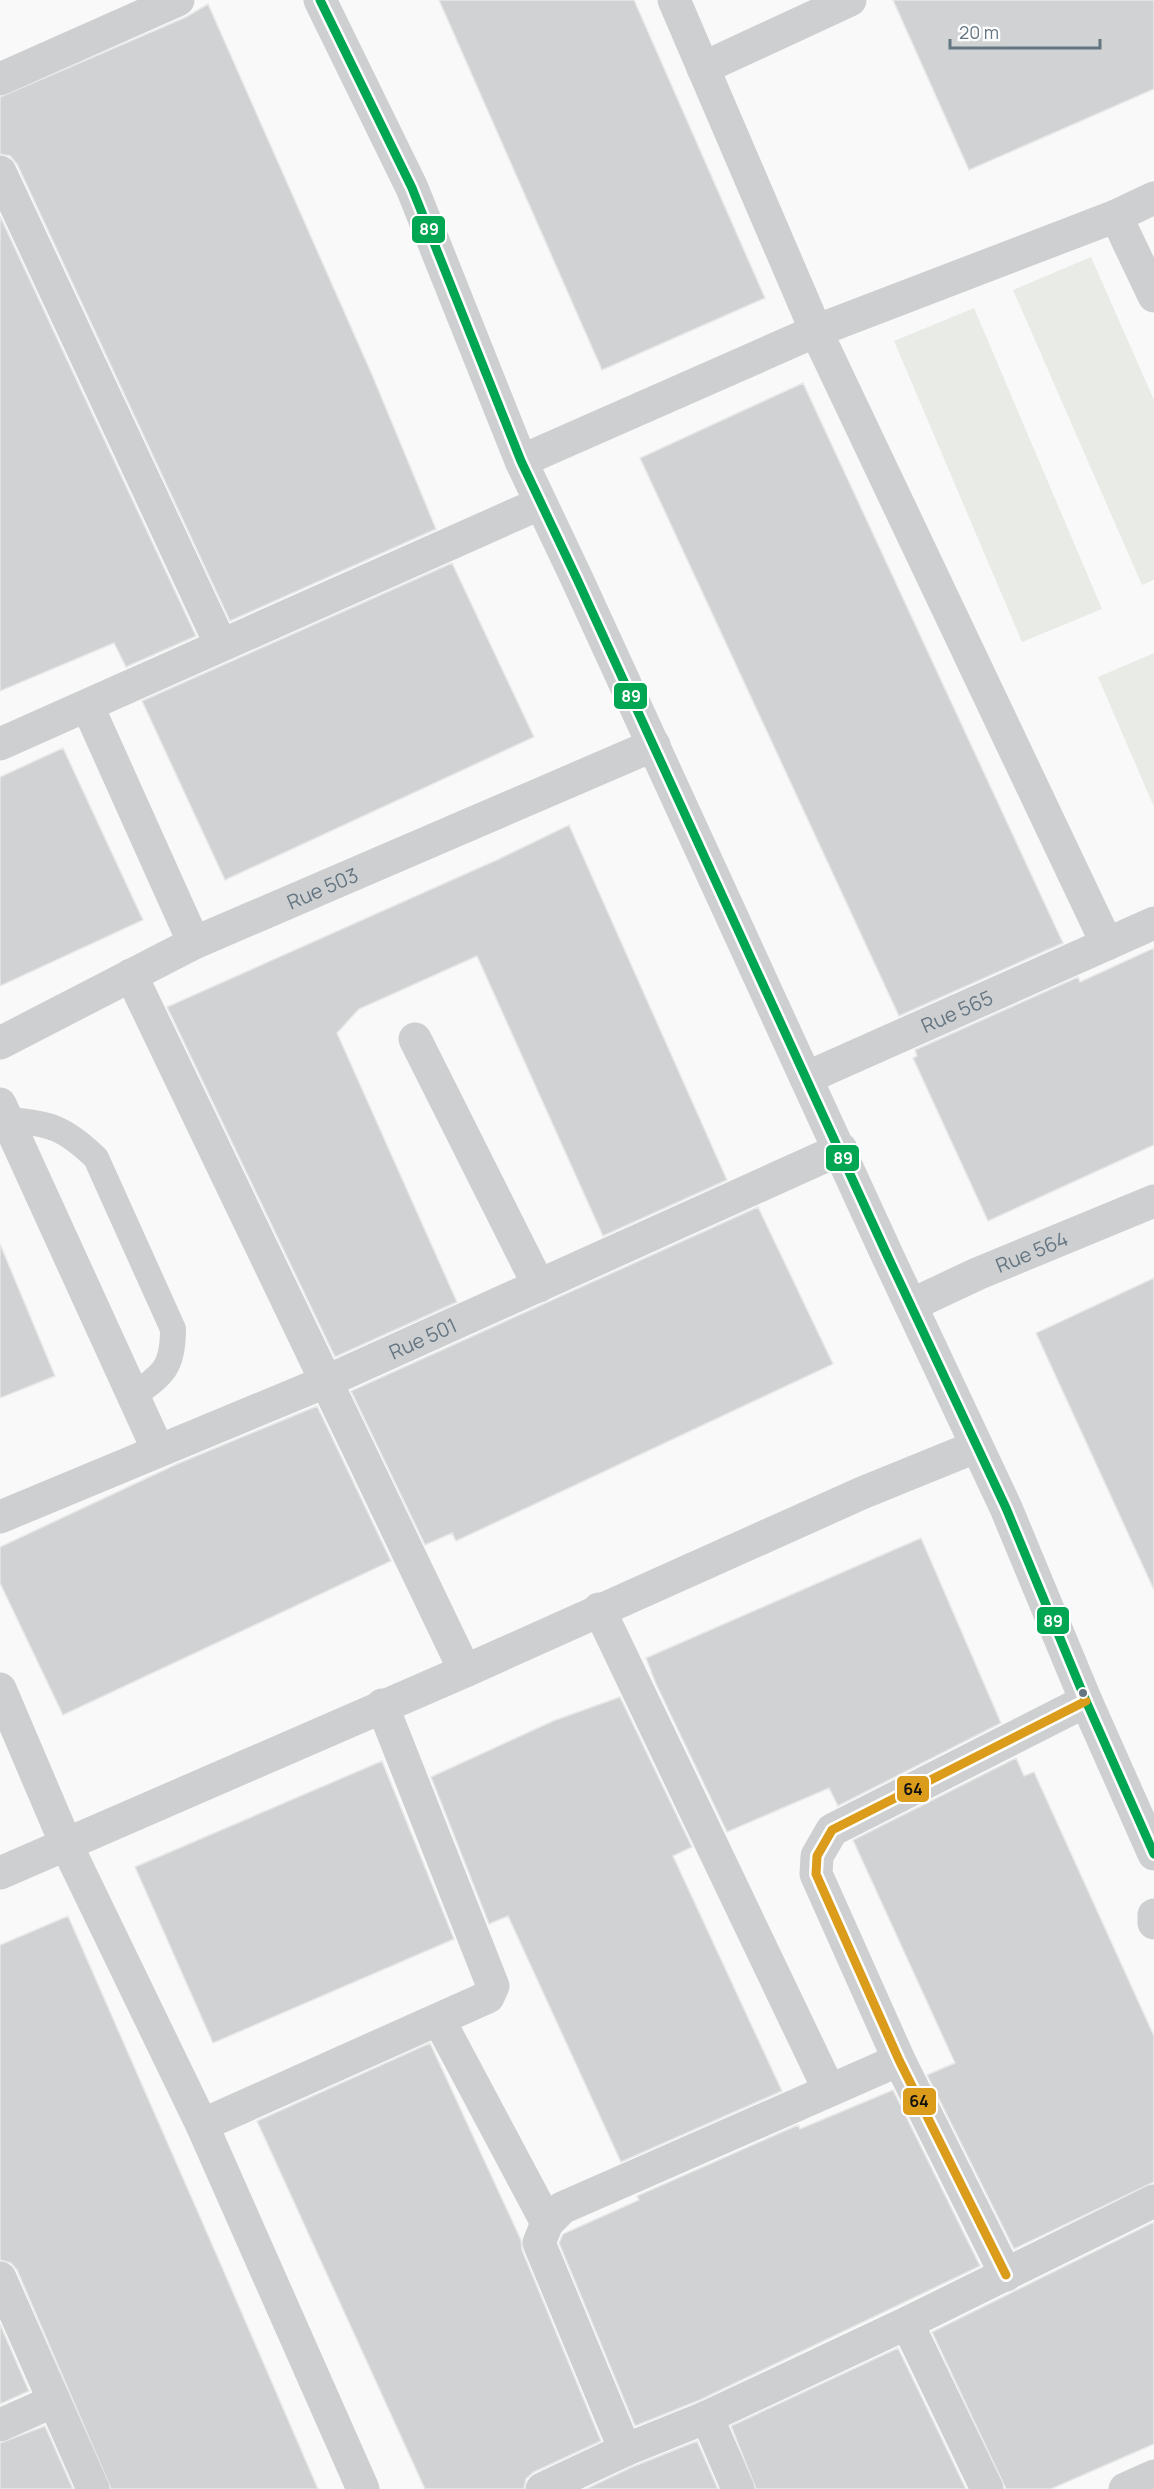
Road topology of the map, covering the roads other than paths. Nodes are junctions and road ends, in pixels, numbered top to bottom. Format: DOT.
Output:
graph roads {
  1 [pos="178,0"];
  2 [pos="320,0"];
  3 [pos="674,0"];
  4 [pos="850,0"];
  5 [pos="703,68"];
  6 [pos="0,79"];
  7 [pos="0,172"];
  8 [pos="1154,198"];
  9 [pos="1116,216"];
  10 [pos="1154,296"];
  11 [pos="816,331"];
  12 [pos="521,461"];
  13 [pos="539,504"];
  14 [pos="221,645"];
  15 [pos="88,706"];
  16 [pos="0,744"];
  17 [pos="654,745"];
  18 [pos="1154,923"];
  19 [pos="194,943"];
  20 [pos="1107,944"];
  21 [pos="131,975"];
  22 [pos="415,1039"];
  23 [pos="0,1043"];
  24 [pos="806,1078"];
  25 [pos="4,1112"];
  26 [pos="840,1149"];
  27 [pos="1154,1202"];
  28 [pos="539,1286"];
  29 [pos="911,1305"];
  30 [pos="325,1382"];
  31 [pos="134,1395"];
  32 [pos="975,1447"];
  33 [pos="158,1450"];
  34 [pos="0,1517"];
  35 [pos="598,1609"];
  36 [pos="465,1671"];
  37 [pos="0,1689"];
  38 [pos="1086,1701"];
  39 [pos="382,1705"];
  40 [pos="66,1844"];
  41 [pos="1154,1854"];
  42 [pos="0,1874"];
  43 [pos="1154,1915"];
  44 [pos="1154,1923"];
  45 [pos="438,2020"];
  46 [pos="899,2060"];
  47 [pos="829,2090"];
  48 [pos="202,2124"];
  49 [pos="1154,2201"];
  50 [pos="547,2223"];
  51 [pos="1006,2275"];
  52 [pos="0,2278"];
  53 [pos="907,2323"];
  54 [pos="54,2401"];
  55 [pos="707,2417"];
  56 [pos="0,2425"];
  57 [pos="625,2450"];
  58 [pos="1154,2476"];
  59 [pos="93,2489"];
  60 [pos="363,2489"];
  61 [pos="542,2489"];
  62 [pos="738,2489"];
  63 [pos="987,2489"];
  64 [pos="1125,2489"];
  1 -- 6 [label="street"];
  2 -- 12 [label="street"];
  3 -- 5 [label="street"];
  4 -- 5 [label="street"];
  5 -- 11 [label="street"];
  7 -- 14 [label="street"];
  8 -- 9 [label="street"];
  9 -- 10 [label="street"];
  9 -- 11 [label="street"];
  11 -- 12 [label="street"];
  11 -- 20 [label="street"];
  12 -- 13 [label="street"];
  13 -- 14 [label="street"];
  13 -- 17 [label="street"];
  14 -- 15 [label="street"];
  15 -- 16 [label="street"];
  15 -- 19 [label="street"];
  17 -- 19 [label="street, Rue 503"];
  17 -- 24 [label="street"];
  18 -- 20 [label="street, Rue 565"];
  19 -- 21 [label="street, Rue 503"];
  20 -- 24 [label="street, Rue 565"];
  21 -- 23 [label="street, Rue 503"];
  21 -- 30 [label="street"];
  22 -- 28 [label="street"];
  24 -- 26 [label="street"];
  25 -- 31 [label="street"];
  25 -- 31 [label="lane"];
  26 -- 28 [label="street, Rue 501"];
  26 -- 29 [label="street"];
  27 -- 29 [label="street, Rue 564"];
  28 -- 30 [label="street, Rue 501"];
  29 -- 32 [label="street"];
  30 -- 33 [label="street, Rue 501"];
  30 -- 36 [label="street"];
  31 -- 33 [label="street"];
  32 -- 35 [label="street"];
  32 -- 38 [label="street"];
  33 -- 34 [label="street, Rue 501"];
  35 -- 36 [label="street"];
  35 -- 47 [label="street"];
  36 -- 39 [label="street"];
  37 -- 40 [label="street"];
  38 -- 41 [label="street"];
  38 -- 46 [label="street"];
  39 -- 40 [label="street"];
  39 -- 45 [label="street"];
  40 -- 42 [label="street"];
  40 -- 48 [label="street"];
  43 -- 44 [label="street"];
  45 -- 48 [label="street"];
  45 -- 50 [label="street"];
  46 -- 47 [label="street"];
  46 -- 51 [label="street"];
  47 -- 50 [label="street"];
  48 -- 60 [label="street"];
  49 -- 51 [label="street"];
  50 -- 57 [label="street"];
  51 -- 53 [label="street"];
  52 -- 54 [label="street"];
  53 -- 55 [label="street"];
  53 -- 63 [label="street"];
  54 -- 56 [label="street"];
  54 -- 59 [label="street"];
  55 -- 57 [label="street"];
  55 -- 62 [label="street"];
  57 -- 61 [label="street"];
  58 -- 64 [label="street"];
}
